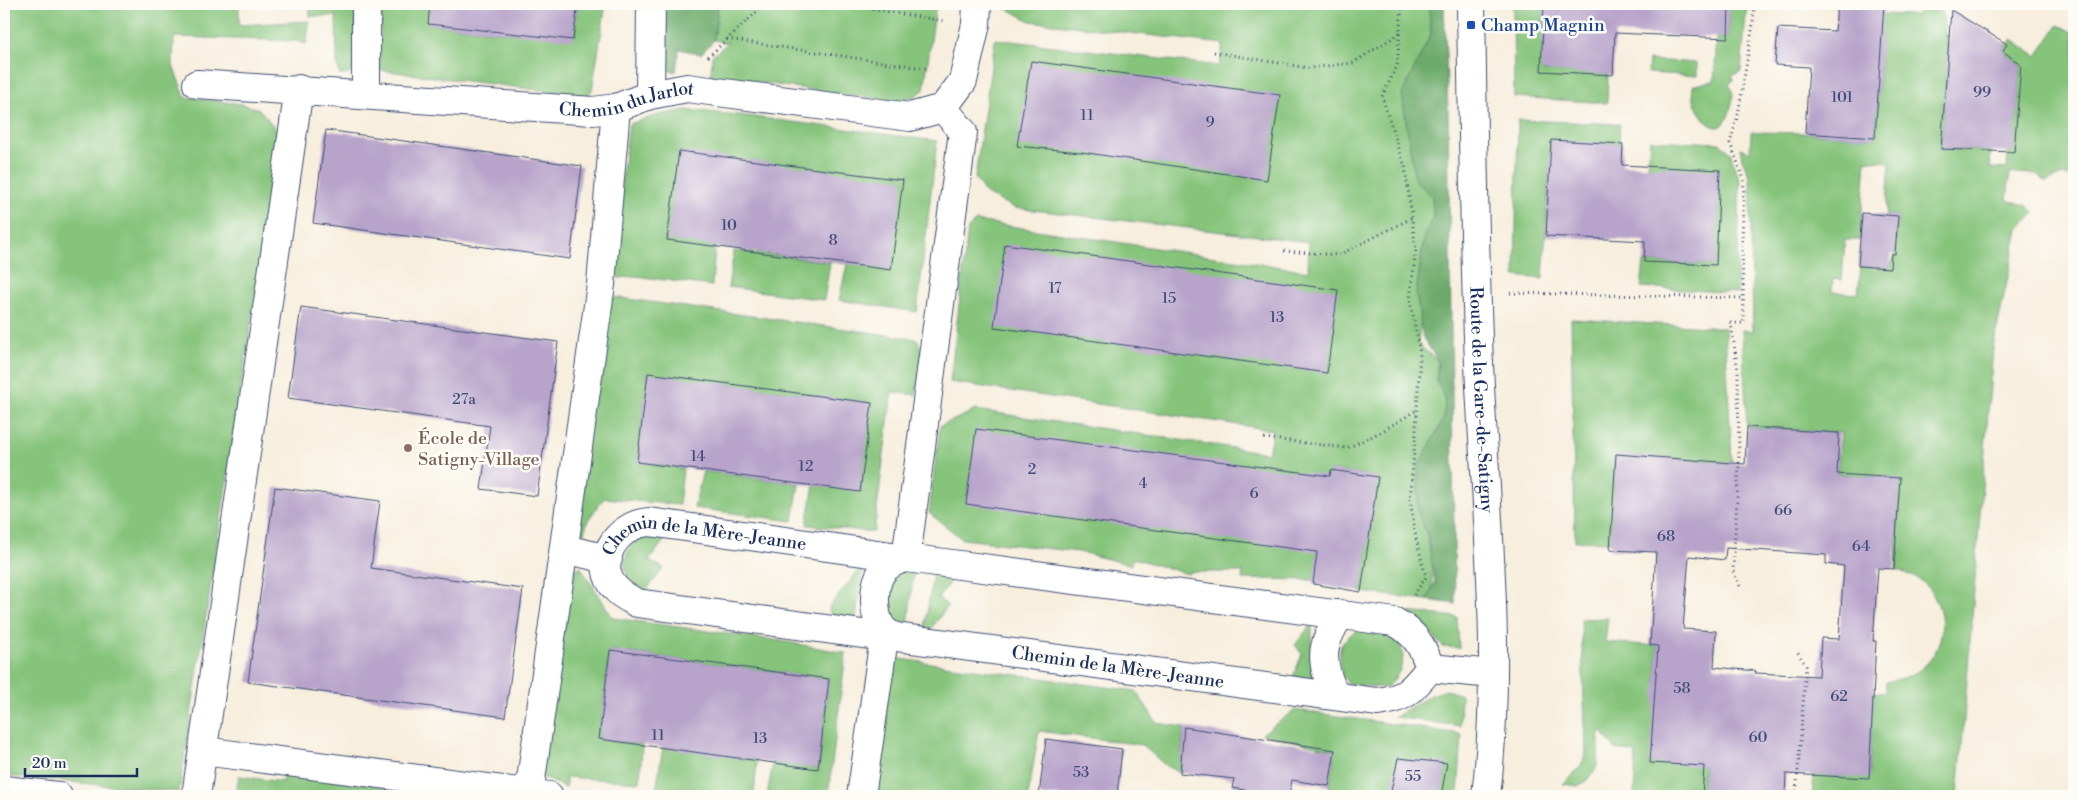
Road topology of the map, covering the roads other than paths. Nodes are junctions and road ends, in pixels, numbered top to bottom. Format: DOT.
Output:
graph roads {
  1 [pos="366,4"];
  2 [pos="651,4"];
  3 [pos="977,4"];
  4 [pos="1470,4"];
  5 [pos="197,84"];
  6 [pos="299,89"];
  7 [pos="366,95"];
  8 [pos="650,95"];
  9 [pos="616,108"];
  10 [pos="943,108"];
  11 [pos="564,549"];
  12 [pos="906,558"];
  13 [pos="608,559"];
  14 [pos="1341,614"];
  15 [pos="884,634"];
  16 [pos="1430,668"];
  17 [pos="1493,674"];
  18 [pos="1335,696"];
  19 [pos="203,751"];
  20 [pos="4,790"];
  21 [pos="536,794"];
  22 [pos="58,796"];
  23 [pos="196,796"];
  24 [pos="861,796"];
  25 [pos="1486,796"];
  1 -- 7 [label="street"];
  2 -- 8 [label="street"];
  3 -- 10 [label="street"];
  4 -- 17 [label="street, Route de la Gare-de-Satigny"];
  5 -- 6 [label="street, Chemin du Jarlot"];
  6 -- 7 [label="street, Chemin du Jarlot"];
  6 -- 19 [label="street"];
  7 -- 9 [label="street, Chemin du Jarlot"];
  8 -- 9 [label="street, Chemin du Jarlot"];
  8 -- 10 [label="street, Chemin du Jarlot"];
  9 -- 11 [label="street"];
  10 -- 12 [label="street"];
  11 -- 13 [label="street"];
  11 -- 21 [label="street"];
  12 -- 13 [label="street, Chemin de la Mère-Jeanne"];
  12 -- 14 [label="street, Chemin de la Mère-Jeanne"];
  12 -- 15 [label="street"];
  13 -- 15 [label="street, Chemin de la Mère-Jeanne"];
  14 -- 16 [label="street, Chemin de la Mère-Jeanne"];
  14 -- 18 [label="street"];
  15 -- 18 [label="street, Chemin de la Mère-Jeanne"];
  15 -- 24 [label="street"];
  16 -- 17 [label="street"];
  16 -- 18 [label="street, Chemin de la Mère-Jeanne"];
  17 -- 25 [label="street, Route de la Gare-de-Satigny"];
  19 -- 21 [label="street"];
  19 -- 23 [label="street"];
  20 -- 22 [label="street"];
}
